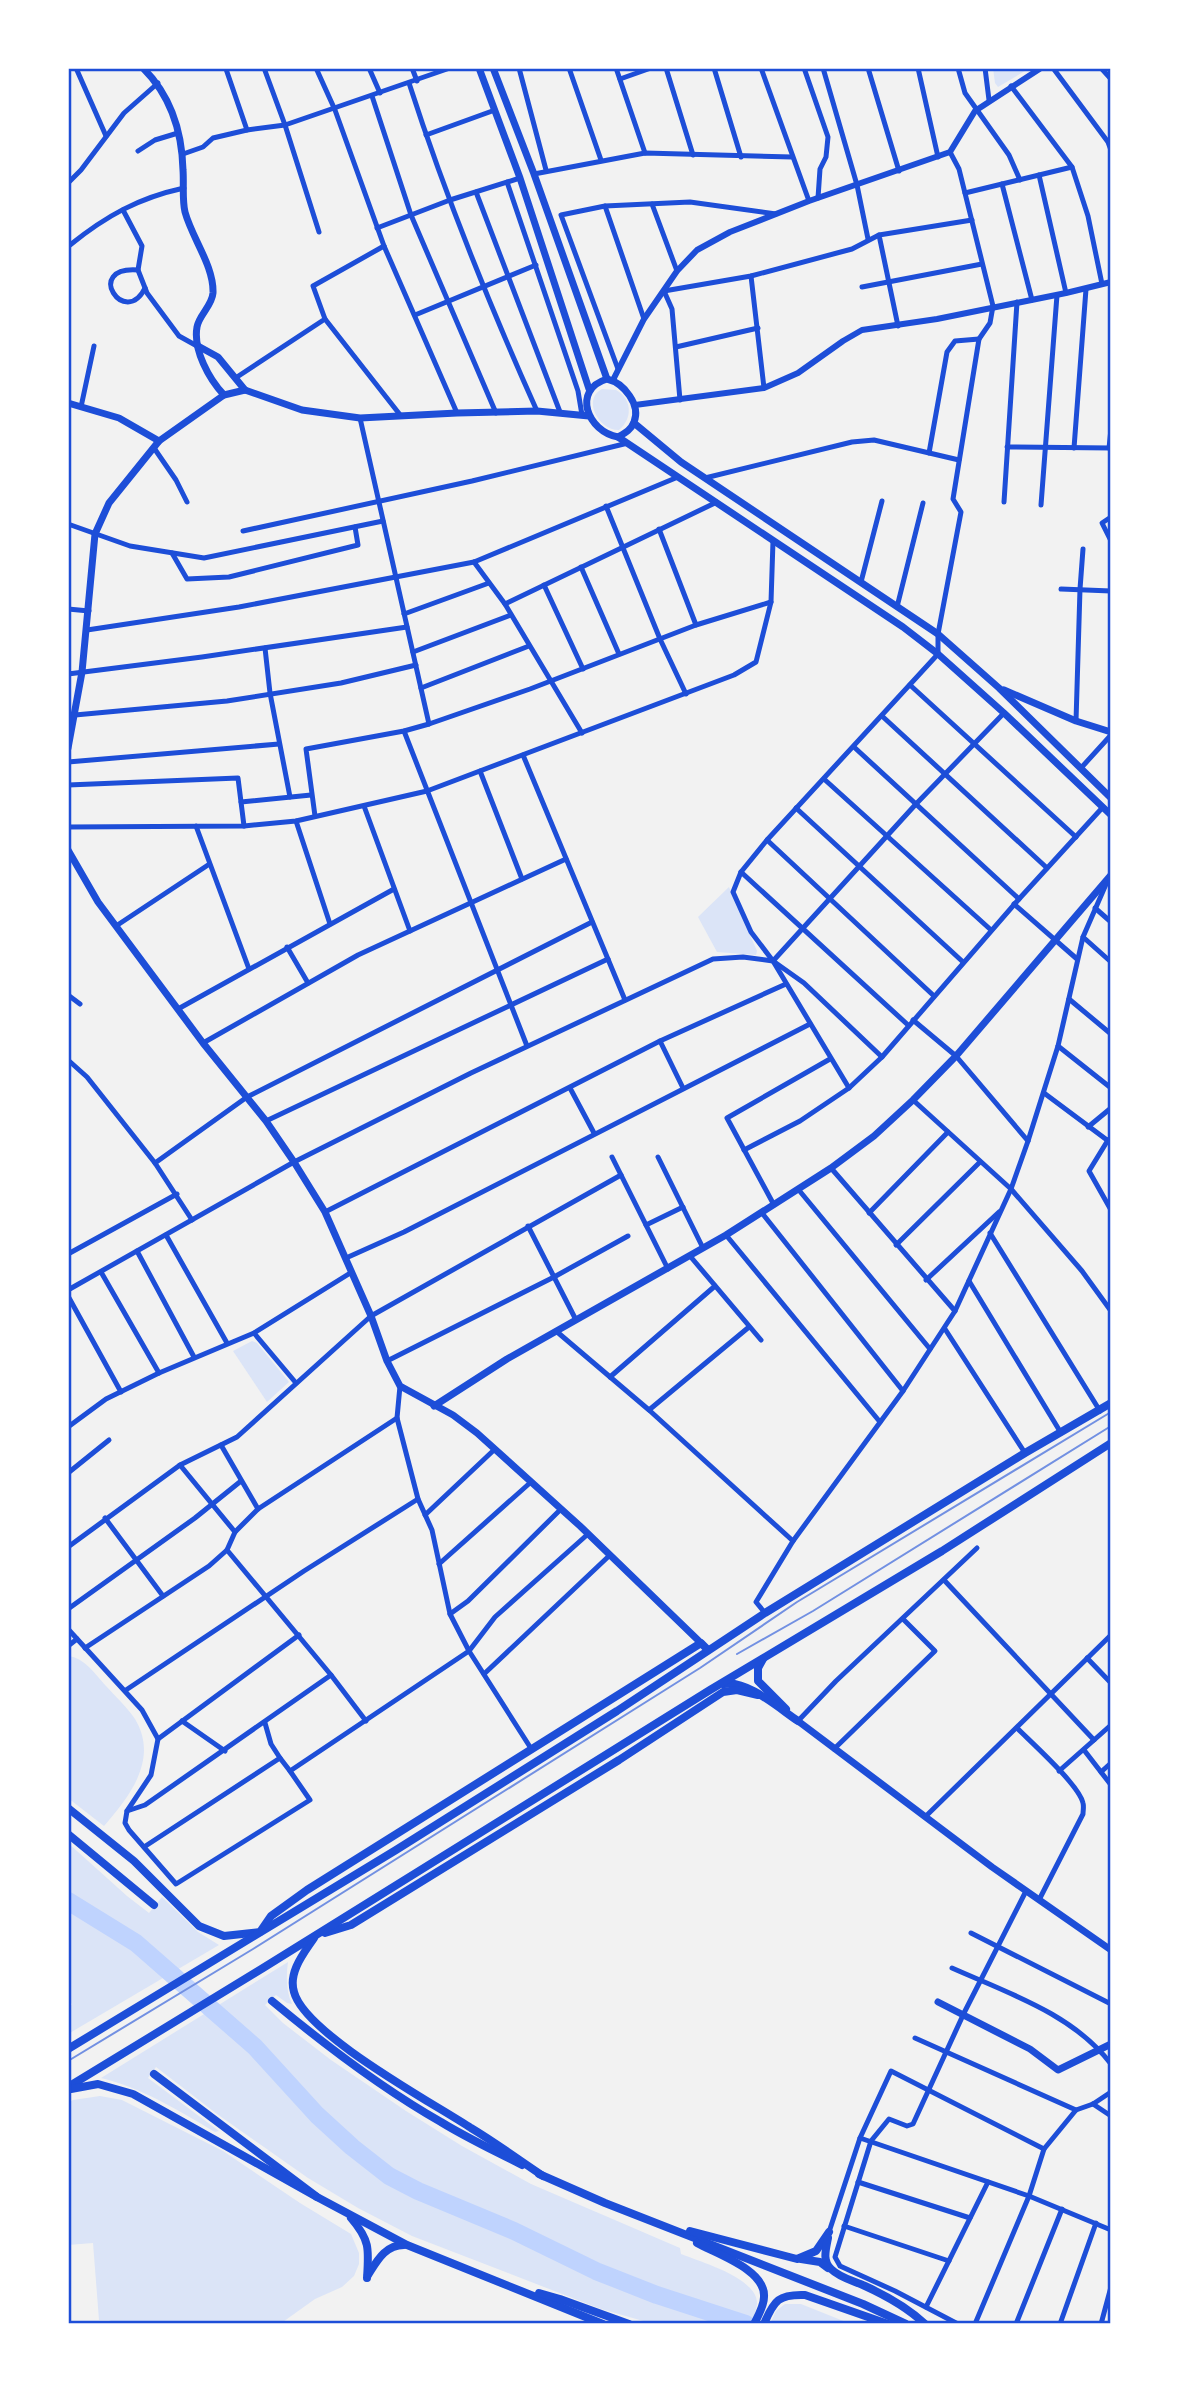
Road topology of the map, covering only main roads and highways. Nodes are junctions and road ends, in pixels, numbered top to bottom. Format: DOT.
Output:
graph roads {
  1 [pos="143,68"];
  2 [pos="479,68"];
  3 [pos="493,68"];
  4 [pos="198,346"];
  5 [pos="610,380"];
  6 [pos="589,389"];
  7 [pos="245,390"];
  8 [pos="224,395"];
  9 [pos="68,403"];
  10 [pos="585,416"];
  11 [pos="634,423"];
  12 [pos="618,437"];
  13 [pos="159,441"];
  14 [pos="999,688"];
  15 [pos="1111,733"];
  16 [pos="69,736"];
  17 [pos="68,748"];
  18 [pos="1110,795"];
  19 [pos="1111,815"];
  20 [pos="68,854"];
  21 [pos="1110,877"];
  22 [pos="1111,1404"];
  23 [pos="434,1406"];
  24 [pos="1111,1443"];
  25 [pos="701,1643"];
  26 [pos="708,1650"];
  27 [pos="763,1658"];
  28 [pos="716,1686"];
  29 [pos="758,1695"];
  30 [pos="798,1721"];
  31 [pos="68,1808"];
  32 [pos="68,1835"];
  33 [pos="153,1905"];
  34 [pos="260,1933"];
  35 [pos="316,1935"];
  36 [pos="1111,1950"];
  37 [pos="272,2001"];
  38 [pos="938,2002"];
  39 [pos="1111,2044"];
  40 [pos="68,2049"];
  41 [pos="153,2074"];
  42 [pos="68,2088"];
  43 [pos="543,2176"];
  44 [pos="317,2197"];
  45 [pos="347,2213"];
  46 [pos="656,2222"];
  47 [pos="407,2245"];
  48 [pos="797,2259"];
  49 [pos="831,2269"];
  50 [pos="508,2286"];
  51 [pos="768,2304"];
  52 [pos="603,2324"];
  53 [pos="629,2324"];
  54 [pos="754,2324"];
  55 [pos="764,2324"];
  56 [pos="888,2324"];
  57 [pos="906,2324"];
  58 [pos="925,2324"];
  1 -- 4 [label="main road"];
  2 -- 6 [label="main road"];
  3 -- 5 [label="main road"];
  4 -- 7 [label="main road"];
  4 -- 8 [label="main road"];
  5 -- 6 [label="main road"];
  5 -- 11 [label="main road"];
  6 -- 10 [label="main road"];
  7 -- 8 [label="main road"];
  7 -- 10 [label="main road"];
  8 -- 13 [label="main road"];
  9 -- 13 [label="main road"];
  10 -- 12 [label="main road"];
  11 -- 12 [label="main road"];
  11 -- 14 [label="main road"];
  12 -- 19 [label="main road"];
  13 -- 16 [label="main road"];
  14 -- 15 [label="main road"];
  14 -- 18 [label="main road"];
  16 -- 17 [label="main road"];
  20 -- 23 [label="main road"];
  21 -- 23 [label="main road"];
  22 -- 26 [label="main road"];
  23 -- 25 [label="main road"];
  24 -- 27 [label="main road"];
  25 -- 26 [label="main road"];
  25 -- 34 [label="main road"];
  26 -- 34 [label="main road"];
  27 -- 28 [label="main road"];
  27 -- 30 [label="main road"];
  28 -- 29 [label="main road"];
  28 -- 35 [label="main road"];
  29 -- 30 [label="main road"];
  29 -- 35 [label="main road"];
  30 -- 36 [label="main road"];
  31 -- 34 [label="main road"];
  32 -- 33 [label="main road"];
  34 -- 40 [label="main road"];
  35 -- 42 [label="main road"];
  35 -- 43 [label="main road"];
  37 -- 43 [label="main road"];
  38 -- 39 [label="main road"];
  41 -- 44 [label="main road"];
  42 -- 44 [label="main road"];
  43 -- 46 [label="main road"];
  44 -- 45 [label="main road"];
  45 -- 47 [label="main road"];
  45 -- 47 [label="main road"];
  46 -- 48 [label="main road"];
  46 -- 51 [label="main road"];
  46 -- 57 [label="main road"];
  47 -- 50 [label="main road"];
  48 -- 49 [label="main road"];
  48 -- 49 [label="main road"];
  49 -- 58 [label="main road"];
  50 -- 52 [label="main road"];
  50 -- 53 [label="main road"];
  51 -- 54 [label="main road"];
  51 -- 55 [label="main road"];
  51 -- 56 [label="main road"];
}
